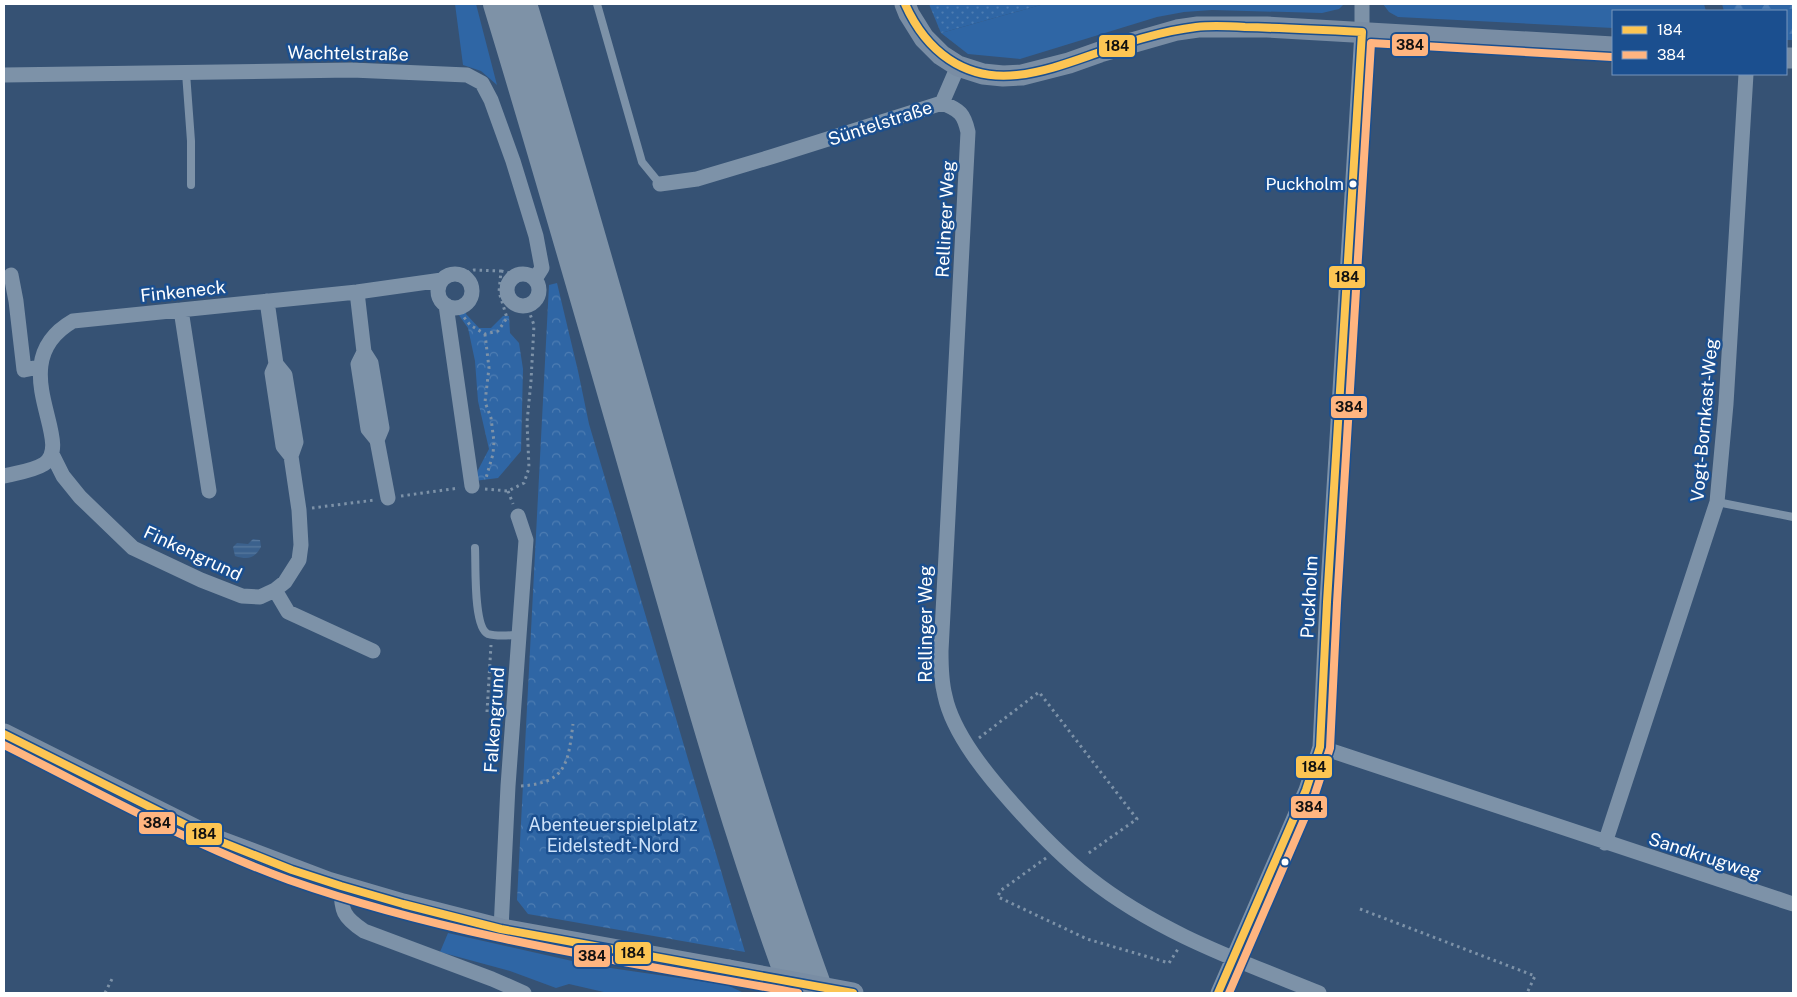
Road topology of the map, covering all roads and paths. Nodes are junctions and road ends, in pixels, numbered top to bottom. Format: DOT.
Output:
graph roads {
  1 [pos="496,4"];
  2 [pos="523,4"];
  3 [pos="597,4"];
  4 [pos="905,4"];
  5 [pos="1362,4"];
  6 [pos="1362,32"];
  7 [pos="1612,47"];
  8 [pos="958,66"];
  9 [pos="186,73"];
  10 [pos="4,75"];
  11 [pos="1746,75"];
  12 [pos="942,103"];
  13 [pos="660,184"];
  14 [pos="192,185"];
  15 [pos="501,271"];
  16 [pos="10,275"];
  17 [pos="461,275"];
  18 [pos="518,275"];
  19 [pos="534,278"];
  20 [pos="442,280"];
  21 [pos="357,292"];
  22 [pos="267,301"];
  23 [pos="453,306"];
  24 [pos="181,310"];
  25 [pos="484,334"];
  26 [pos="39,367"];
  27 [pos="52,454"];
  28 [pos="4,476"];
  29 [pos="479,483"];
  30 [pos="209,491"];
  31 [pos="388,498"];
  32 [pos="1717,502"];
  33 [pos="518,516"];
  34 [pos="1793,517"];
  35 [pos="475,548"];
  36 [pos="276,590"];
  37 [pos="519,634"];
  38 [pos="492,635"];
  39 [pos="373,651"];
  40 [pos="487,712"];
  41 [pos="573,724"];
  42 [pos="4,734"];
  43 [pos="968,746"];
  44 [pos="1320,747"];
  45 [pos="508,786"];
  46 [pos="1605,843"];
  47 [pos="1057,850"];
  48 [pos="1073,864"];
  49 [pos="341,886"];
  50 [pos="1793,904"];
  51 [pos="1360,909"];
  52 [pos="506,930"];
  53 [pos="1186,937"];
  54 [pos="1233,959"];
  55 [pos="113,977"];
  56 [pos="105,993"];
  57 [pos="524,993"];
  58 [pos="795,993"];
  59 [pos="820,993"];
  60 [pos="852,993"];
  61 [pos="1218,993"];
  62 [pos="1319,993"];
  63 [pos="1527,993"];
  1 -- 58 [label="highway"];
  2 -- 59 [label="highway"];
  3 -- 13 [label="lane"];
  4 -- 8 [label="street"];
  5 -- 6 [label="street, Puckholm"];
  6 -- 7 [label="street"];
  6 -- 8 [label="street"];
  6 -- 44 [label="street, Puckholm"];
  8 -- 12 [label="street, Süntelstraße"];
  9 -- 10 [label="street, Wachtelstraße"];
  9 -- 14 [label="lane"];
  9 -- 19 [label="street, Wachtelstraße"];
  11 -- 32 [label="street, Vogt-Bornkast-Weg"];
  12 -- 13 [label="street, Süntelstraße"];
  12 -- 43 [label="street, Rellinger Weg"];
  15 -- 17 [label="path"];
  15 -- 18 [label="path"];
  15 -- 25 [label="path"];
  16 -- 26 [label="street"];
  17 -- 20 [label="street, Finkeneck"];
  17 -- 23 [label="street"];
  18 -- 19 [label="street"];
  18 -- 19 [label="street, Wachtelstraße"];
  20 -- 21 [label="street, Finkeneck"];
  20 -- 23 [label="street"];
  21 -- 22 [label="street, Finkeneck"];
  21 -- 31 [label="street"];
  22 -- 24 [label="street, Finkeneck"];
  22 -- 36 [label="street"];
  23 -- 25 [label="path"];
  23 -- 29 [label="street"];
  24 -- 26 [label="street, Finkeneck"];
  24 -- 30 [label="street"];
  25 -- 29 [label="path"];
  26 -- 27 [label="street, Finkeneck"];
  27 -- 28 [label="street"];
  27 -- 36 [label="street, Finkengrund"];
  32 -- 34 [label="lane"];
  32 -- 46 [label="street, Vogt-Bornkast-Weg"];
  33 -- 37 [label="street, Falkengrund"];
  35 -- 38 [label="lane"];
  36 -- 39 [label="street"];
  37 -- 38 [label="lane"];
  37 -- 45 [label="street, Falkengrund"];
  38 -- 40 [label="path"];
  41 -- 45 [label="path"];
  42 -- 49 [label="street"];
  43 -- 47 [label="street, Rellinger Weg"];
  43 -- 48 [label="path"];
  44 -- 46 [label="street, Sandkrugweg"];
  44 -- 54 [label="street, Puckholm"];
  45 -- 52 [label="street, Falkengrund"];
  46 -- 50 [label="street, Sandkrugweg"];
  47 -- 48 [label="street, Rellinger Weg"];
  47 -- 53 [label="path"];
  48 -- 53 [label="street, Rellinger Weg"];
  49 -- 52 [label="street"];
  49 -- 57 [label="street"];
  51 -- 63 [label="path"];
  52 -- 60 [label="street, bridge"];
  53 -- 54 [label="street, Rellinger Weg"];
  54 -- 61 [label="street, Puckholm"];
  54 -- 62 [label="street, Rellinger Weg"];
  55 -- 56 [label="path"];
}
